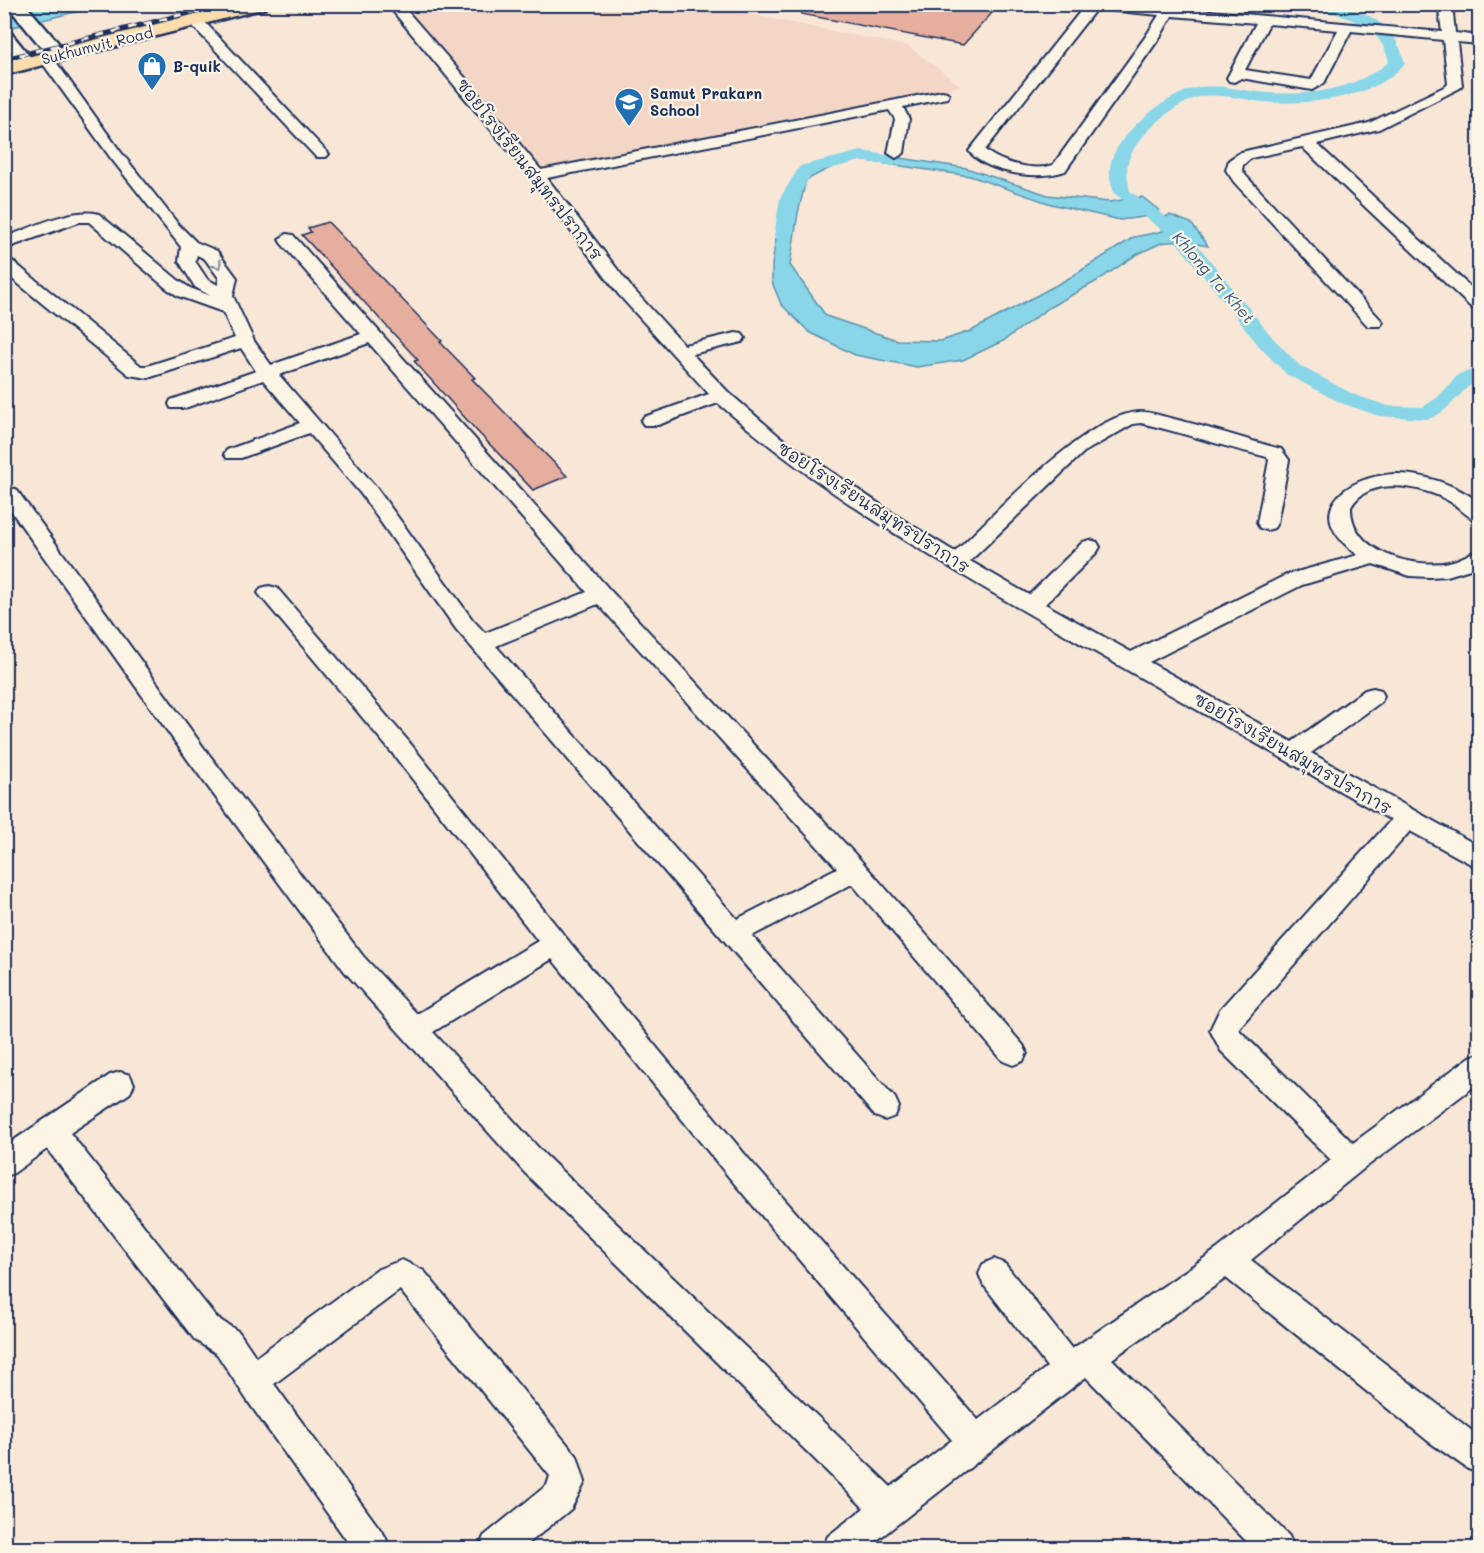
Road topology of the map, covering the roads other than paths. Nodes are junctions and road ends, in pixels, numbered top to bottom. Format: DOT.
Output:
graph roads {
  1 [pos="15,4"];
  2 [pos="259,4"];
  3 [pos="393,4"];
  4 [pos="1445,4"];
  5 [pos="1472,4"];
  6 [pos="1085,5"];
  7 [pos="1479,5"];
  8 [pos="1131,7"];
  9 [pos="187,10"];
  10 [pos="1167,12"];
  11 [pos="1264,20"];
  12 [pos="100,26"];
  13 [pos="1347,26"];
  14 [pos="67,34"];
  15 [pos="1449,37"];
  16 [pos="1479,40"];
  17 [pos="45,44"];
  18 [pos="7,45"];
  19 [pos="25,63"];
  20 [pos="4,69"];
  21 [pos="942,95"];
  22 [pos="894,105"];
  23 [pos="1306,142"];
  24 [pos="896,153"];
  25 [pos="321,154"];
  26 [pos="537,175"];
  27 [pos="287,239"];
  28 [pos="4,244"];
  29 [pos="190,246"];
  30 [pos="4,263"];
  31 [pos="226,302"];
  32 [pos="1479,306"];
  33 [pos="1374,322"];
  34 [pos="373,336"];
  35 [pos="736,338"];
  36 [pos="245,341"];
  37 [pos="681,351"];
  38 [pos="267,373"];
  39 [pos="721,396"];
  40 [pos="178,404"];
  41 [pos="651,421"];
  42 [pos="314,425"];
  43 [pos="234,454"];
  44 [pos="9,493"];
  45 [pos="1479,516"];
  46 [pos="1267,523"];
  47 [pos="1090,546"];
  48 [pos="1377,556"];
  49 [pos="1479,557"];
  50 [pos="957,562"];
  51 [pos="269,593"];
  52 [pos="601,594"];
  53 [pos="1031,605"];
  54 [pos="482,644"];
  55 [pos="1131,662"];
  56 [pos="1373,696"];
  57 [pos="1293,754"];
  58 [pos="1407,818"];
  59 [pos="1479,859"];
  60 [pos="855,871"];
  61 [pos="735,932"];
  62 [pos="556,943"];
  63 [pos="414,1030"];
  64 [pos="1013,1053"];
  65 [pos="1479,1066"];
  66 [pos="120,1084"];
  67 [pos="885,1107"];
  68 [pos="50,1130"];
  69 [pos="1352,1161"];
  70 [pos="4,1164"];
  71 [pos="1227,1260"];
  72 [pos="994,1274"];
  73 [pos="1079,1364"];
  74 [pos="252,1380"];
  75 [pos="976,1443"];
  76 [pos="1479,1457"];
  77 [pos="890,1509"];
  78 [pos="373,1548"];
  79 [pos="496,1548"];
  80 [pos="840,1548"];
  81 [pos="1277,1548"];
  1 -- 17 [label="main road"];
  2 -- 9 [label="highway, Sukhumvit Road"];
  3 -- 26 [label="street, ซอยโรงเรียนสมุทรปราการ"];
  4 -- 15 [label="street"];
  5 -- 7 [label="street"];
  6 -- 8 [label="street"];
  6 -- 10 [label="street"];
  8 -- 10 [label="street"];
  9 -- 12 [label="highway, Sukhumvit Road"];
  9 -- 17 [label="highway, Sukhumvit Road"];
  9 -- 25 [label="street"];
  10 -- 11 [label="street"];
  11 -- 13 [label="street"];
  11 -- 13 [label="street"];
  13 -- 15 [label="street"];
  14 -- 17 [label="highway, Sukhumvit Road"];
  15 -- 16 [label="street"];
  15 -- 23 [label="street"];
  17 -- 18 [label="highway, Sukhumvit Road"];
  17 -- 19 [label="highway, Sukhumvit Road"];
  17 -- 29 [label="street"];
  18 -- 19 [label="main road"];
  19 -- 20 [label="highway, Sukhumvit Road"];
  21 -- 22 [label="street"];
  22 -- 24 [label="street"];
  22 -- 26 [label="street"];
  23 -- 32 [label="street"];
  23 -- 33 [label="street"];
  26 -- 37 [label="street, ซอยโรงเรียนสมุทรปราการ"];
  27 -- 34 [label="street"];
  28 -- 31 [label="street"];
  29 -- 31 [label="street"];
  29 -- 31 [label="street, one-way"];
  30 -- 36 [label="street"];
  31 -- 36 [label="street"];
  34 -- 38 [label="street"];
  34 -- 52 [label="street"];
  35 -- 37 [label="street"];
  36 -- 38 [label="street"];
  37 -- 39 [label="street, ซอยโรงเรียนสมุทรปราการ"];
  38 -- 40 [label="street"];
  38 -- 42 [label="street"];
  39 -- 41 [label="street"];
  39 -- 50 [label="street, ซอยโรงเรียนสมุทรปราการ"];
  42 -- 43 [label="street"];
  42 -- 54 [label="street"];
  44 -- 63 [label="street"];
  45 -- 48 [label="street"];
  46 -- 50 [label="street"];
  47 -- 53 [label="street"];
  48 -- 49 [label="street"];
  48 -- 55 [label="street"];
  50 -- 53 [label="street, ซอยโรงเรียนสมุทรปราการ"];
  51 -- 62 [label="street"];
  52 -- 54 [label="street"];
  52 -- 60 [label="street"];
  53 -- 55 [label="street, ซอยโรงเรียนสมุทรปราการ"];
  54 -- 61 [label="street"];
  55 -- 57 [label="street, ซอยโรงเรียนสมุทรปราการ"];
  56 -- 57 [label="street"];
  57 -- 58 [label="street, ซอยโรงเรียนสมุทรปราการ"];
  58 -- 59 [label="street, ซอยโรงเรียนสมุทรปราการ"];
  58 -- 69 [label="street"];
  60 -- 61 [label="street"];
  60 -- 64 [label="street"];
  61 -- 67 [label="street"];
  62 -- 63 [label="street"];
  62 -- 75 [label="street"];
  63 -- 77 [label="street"];
  65 -- 69 [label="street"];
  66 -- 68 [label="street"];
  68 -- 70 [label="street"];
  68 -- 74 [label="street"];
  69 -- 71 [label="street"];
  71 -- 73 [label="street"];
  71 -- 76 [label="street"];
  72 -- 73 [label="street"];
  73 -- 75 [label="street"];
  73 -- 81 [label="street"];
  74 -- 78 [label="street"];
  74 -- 79 [label="street"];
  75 -- 77 [label="street"];
  77 -- 80 [label="street"];
}
